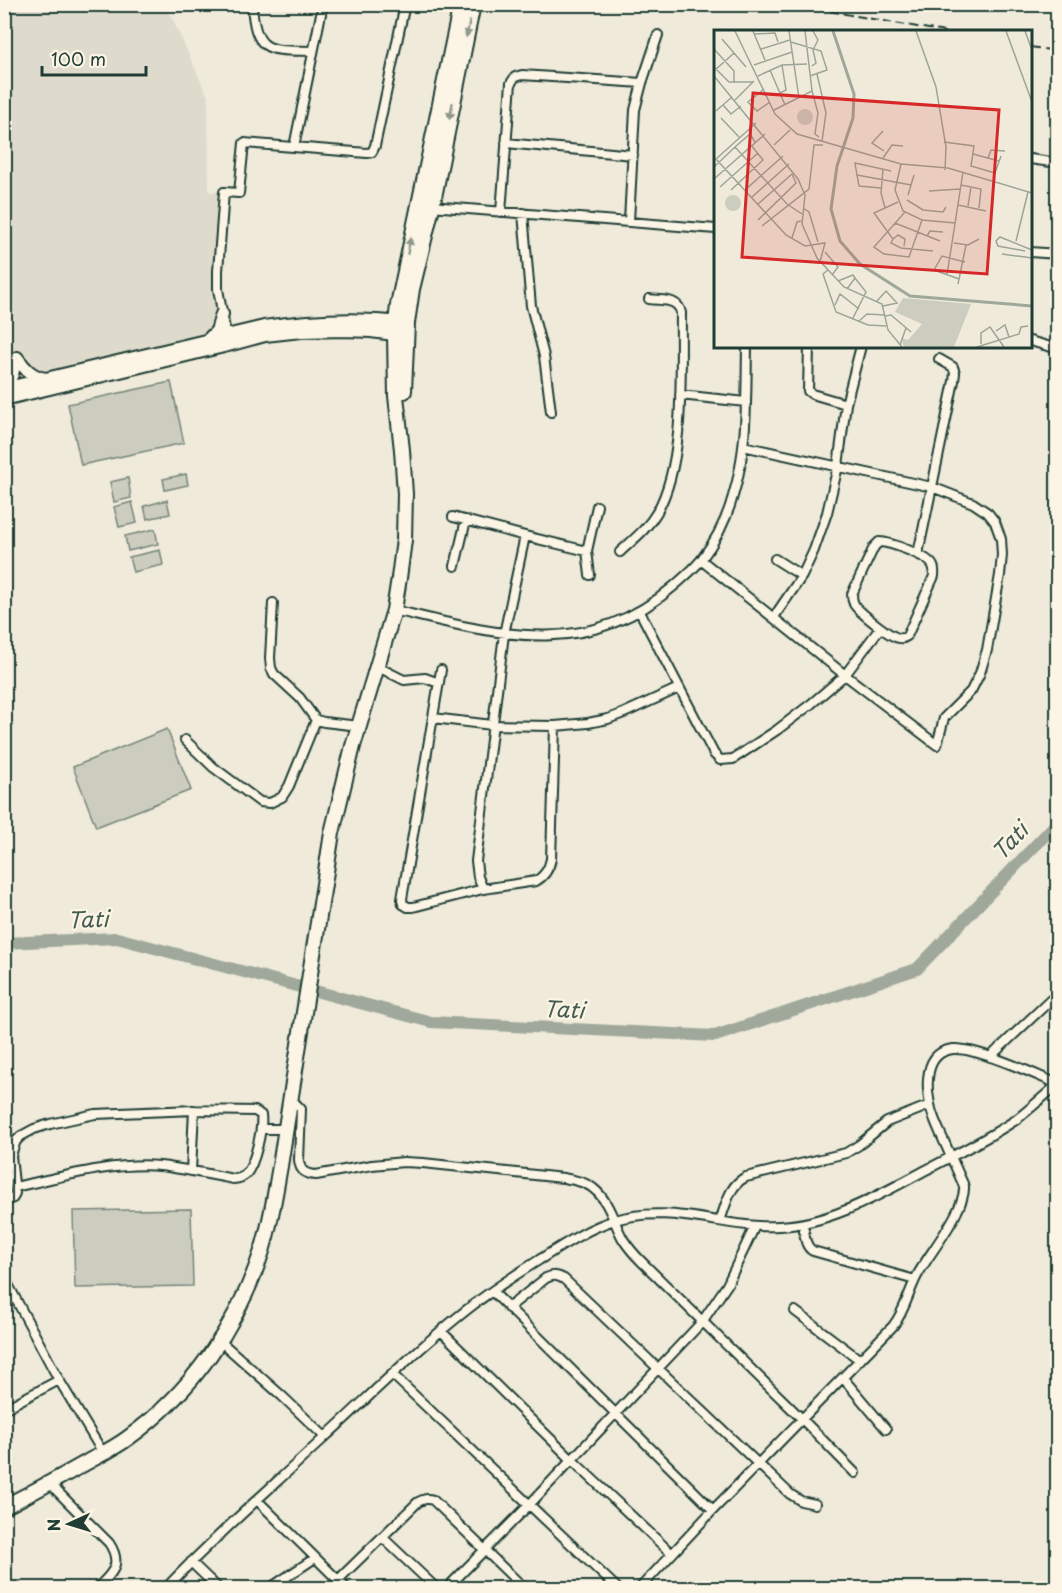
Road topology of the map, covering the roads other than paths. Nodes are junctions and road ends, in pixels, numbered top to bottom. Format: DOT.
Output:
graph roads {
  1 [pos="252,4"];
  2 [pos="322,4"];
  3 [pos="405,4"];
  4 [pos="461,4"];
  5 [pos="473,4"];
  6 [pos="658,35"];
  7 [pos="313,51"];
  8 [pos="457,52"];
  9 [pos="642,83"];
  10 [pos="506,142"];
  11 [pos="294,147"];
  12 [pos="633,155"];
  13 [pos="1032,159"];
  14 [pos="1058,163"];
  15 [pos="425,206"];
  16 [pos="501,212"];
  17 [pos="523,213"];
  18 [pos="629,222"];
  19 [pos="714,229"];
  20 [pos="1032,252"];
  21 [pos="1058,254"];
  22 [pos="649,299"];
  23 [pos="222,314"];
  24 [pos="401,329"];
  25 [pos="246,331"];
  26 [pos="207,340"];
  27 [pos="227,341"];
  28 [pos="1032,342"];
  29 [pos="747,348"];
  30 [pos="809,348"];
  31 [pos="860,348"];
  32 [pos="1058,350"];
  33 [pos="939,359"];
  34 [pos="47,379"];
  35 [pos="4,384"];
  36 [pos="4,389"];
  37 [pos="680,395"];
  38 [pos="4,399"];
  39 [pos="746,402"];
  40 [pos="846,404"];
  41 [pos="550,412"];
  42 [pos="743,446"];
  43 [pos="838,466"];
  44 [pos="932,487"];
  45 [pos="597,506"];
  46 [pos="453,517"];
  47 [pos="466,520"];
  48 [pos="525,536"];
  49 [pos="587,551"];
  50 [pos="620,552"];
  51 [pos="918,554"];
  52 [pos="775,559"];
  53 [pos="701,560"];
  54 [pos="455,566"];
  55 [pos="590,575"];
  56 [pos="802,576"];
  57 [pos="273,603"];
  58 [pos="394,610"];
  59 [pos="640,612"];
  60 [pos="774,617"];
  61 [pos="880,628"];
  62 [pos="504,634"];
  63 [pos="378,667"];
  64 [pos="441,670"];
  65 [pos="845,675"];
  66 [pos="439,683"];
  67 [pos="679,688"];
  68 [pos="433,718"];
  69 [pos="316,720"];
  70 [pos="492,725"];
  71 [pos="359,726"];
  72 [pos="555,726"];
  73 [pos="185,740"];
  74 [pos="483,889"];
  75 [pos="1058,993"];
  76 [pos="990,1057"];
  77 [pos="1058,1084"];
  78 [pos="291,1099"];
  79 [pos="930,1105"];
  80 [pos="194,1110"];
  81 [pos="261,1129"];
  82 [pos="286,1129"];
  83 [pos="8,1156"];
  84 [pos="951,1157"];
  85 [pos="191,1171"];
  86 [pos="15,1186"];
  87 [pos="4,1202"];
  88 [pos="614,1220"];
  89 [pos="720,1221"];
  90 [pos="803,1224"];
  91 [pos="755,1226"];
  92 [pos="4,1277"];
  93 [pos="915,1280"];
  94 [pos="492,1292"];
  95 [pos="13,1295"];
  96 [pos="4,1297"];
  97 [pos="508,1308"];
  98 [pos="795,1311"];
  99 [pos="702,1322"];
  100 [pos="441,1331"];
  101 [pos="220,1341"];
  102 [pos="860,1360"];
  103 [pos="658,1368"];
  104 [pos="393,1375"];
  105 [pos="843,1378"];
  106 [pos="59,1380"];
  107 [pos="4,1409"];
  108 [pos="616,1413"];
  109 [pos="803,1420"];
  110 [pos="886,1428"];
  111 [pos="325,1437"];
  112 [pos="103,1453"];
  113 [pos="571,1459"];
  114 [pos="759,1464"];
  115 [pos="855,1473"];
  116 [pos="50,1484"];
  117 [pos="257,1500"];
  118 [pos="815,1504"];
  119 [pos="529,1505"];
  120 [pos="4,1507"];
  121 [pos="714,1510"];
  122 [pos="382,1537"];
  123 [pos="484,1550"];
  124 [pos="672,1554"];
  125 [pos="315,1558"];
  126 [pos="191,1562"];
  127 [pos="338,1580"];
  128 [pos="97,1588"];
  129 [pos="166,1588"];
  130 [pos="218,1588"];
  131 [pos="270,1588"];
  132 [pos="346,1588"];
  133 [pos="436,1588"];
  134 [pos="447,1588"];
  135 [pos="524,1588"];
  136 [pos="617,1588"];
  137 [pos="640,1588"];
  1 -- 7 [label="street"];
  2 -- 7 [label="street"];
  3 -- 11 [label="street"];
  4 -- 8 [label="highway"];
  5 -- 8 [label="highway, one-way"];
  6 -- 9 [label="street"];
  7 -- 11 [label="street"];
  8 -- 15 [label="highway"];
  9 -- 10 [label="street"];
  9 -- 12 [label="street"];
  10 -- 12 [label="street"];
  10 -- 16 [label="street"];
  11 -- 23 [label="street"];
  12 -- 18 [label="street"];
  13 -- 14 [label="street"];
  15 -- 16 [label="street"];
  15 -- 24 [label="highway"];
  16 -- 17 [label="street"];
  17 -- 18 [label="street"];
  17 -- 41 [label="street"];
  18 -- 19 [label="street"];
  20 -- 21 [label="street"];
  22 -- 37 [label="street"];
  23 -- 25 [label="main road"];
  23 -- 26 [label="main road"];
  23 -- 27 [label="street"];
  24 -- 25 [label="main road"];
  24 -- 27 [label="main road"];
  24 -- 58 [label="highway"];
  25 -- 27 [label="main road"];
  26 -- 27 [label="main road"];
  26 -- 34 [label="main road"];
  27 -- 38 [label="main road"];
  28 -- 32 [label="street"];
  29 -- 39 [label="street"];
  30 -- 40 [label="street"];
  31 -- 40 [label="street"];
  33 -- 44 [label="street"];
  34 -- 35 [label="main road"];
  34 -- 36 [label="main road"];
  37 -- 39 [label="street"];
  37 -- 50 [label="street"];
  39 -- 42 [label="street"];
  40 -- 43 [label="street"];
  42 -- 43 [label="street"];
  42 -- 53 [label="street"];
  43 -- 44 [label="street"];
  43 -- 56 [label="street"];
  44 -- 51 [label="street"];
  44 -- 65 [label="street"];
  45 -- 49 [label="street"];
  46 -- 47 [label="street"];
  47 -- 48 [label="street"];
  47 -- 54 [label="street"];
  48 -- 49 [label="street"];
  48 -- 62 [label="street"];
  49 -- 55 [label="street"];
  51 -- 61 [label="street"];
  51 -- 61 [label="street"];
  52 -- 56 [label="street"];
  53 -- 59 [label="street"];
  53 -- 60 [label="street"];
  56 -- 60 [label="street"];
  57 -- 69 [label="street"];
  58 -- 62 [label="street"];
  58 -- 63 [label="highway"];
  59 -- 62 [label="street"];
  59 -- 67 [label="street"];
  60 -- 65 [label="street"];
  61 -- 65 [label="street"];
  62 -- 70 [label="street"];
  63 -- 66 [label="street"];
  63 -- 71 [label="highway"];
  64 -- 66 [label="street"];
  65 -- 67 [label="street"];
  66 -- 68 [label="street"];
  67 -- 72 [label="street"];
  68 -- 70 [label="street"];
  68 -- 74 [label="street"];
  69 -- 71 [label="street"];
  69 -- 73 [label="street"];
  70 -- 72 [label="street"];
  70 -- 74 [label="street"];
  71 -- 78 [label="highway"];
  72 -- 74 [label="street"];
  75 -- 76 [label="street"];
  76 -- 77 [label="street"];
  76 -- 79 [label="street"];
  77 -- 84 [label="street"];
  78 -- 82 [label="highway"];
  78 -- 88 [label="street"];
  79 -- 84 [label="street"];
  79 -- 89 [label="street"];
  80 -- 81 [label="street"];
  80 -- 83 [label="street"];
  80 -- 85 [label="street"];
  81 -- 82 [label="street"];
  81 -- 85 [label="street"];
  82 -- 101 [label="highway"];
  83 -- 86 [label="street"];
  84 -- 90 [label="street"];
  84 -- 93 [label="street"];
  85 -- 86 [label="street"];
  86 -- 87 [label="street"];
  88 -- 89 [label="street"];
  88 -- 94 [label="street"];
  88 -- 99 [label="street"];
  89 -- 91 [label="street"];
  90 -- 91 [label="street"];
  90 -- 93 [label="street"];
  91 -- 99 [label="street"];
  92 -- 95 [label="street"];
  93 -- 102 [label="street"];
  94 -- 97 [label="street"];
  94 -- 100 [label="street"];
  95 -- 96 [label="street"];
  95 -- 106 [label="street"];
  97 -- 103 [label="street"];
  97 -- 108 [label="street"];
  98 -- 102 [label="street"];
  99 -- 103 [label="street"];
  99 -- 109 [label="street"];
  100 -- 104 [label="street"];
  100 -- 113 [label="street"];
  101 -- 111 [label="street"];
  101 -- 112 [label="highway"];
  102 -- 105 [label="street"];
  103 -- 108 [label="street"];
  103 -- 114 [label="street"];
  104 -- 111 [label="street"];
  104 -- 119 [label="street"];
  105 -- 109 [label="street"];
  105 -- 110 [label="street"];
  106 -- 107 [label="street"];
  106 -- 112 [label="street"];
  108 -- 113 [label="street"];
  108 -- 121 [label="street"];
  109 -- 114 [label="street"];
  109 -- 115 [label="street"];
  111 -- 117 [label="street"];
  112 -- 116 [label="highway"];
  113 -- 119 [label="street"];
  113 -- 124 [label="street"];
  114 -- 118 [label="street"];
  114 -- 121 [label="street"];
  116 -- 120 [label="highway"];
  116 -- 128 [label="street"];
  117 -- 125 [label="street"];
  117 -- 126 [label="street"];
  119 -- 123 [label="street"];
  119 -- 136 [label="street"];
  121 -- 124 [label="street"];
  122 -- 123 [label="street"];
  122 -- 127 [label="street"];
  122 -- 133 [label="street"];
  123 -- 134 [label="street"];
  123 -- 135 [label="street"];
  124 -- 137 [label="street"];
  125 -- 127 [label="street"];
  125 -- 131 [label="street"];
  126 -- 129 [label="street"];
  126 -- 130 [label="street"];
  127 -- 132 [label="street"];
}
